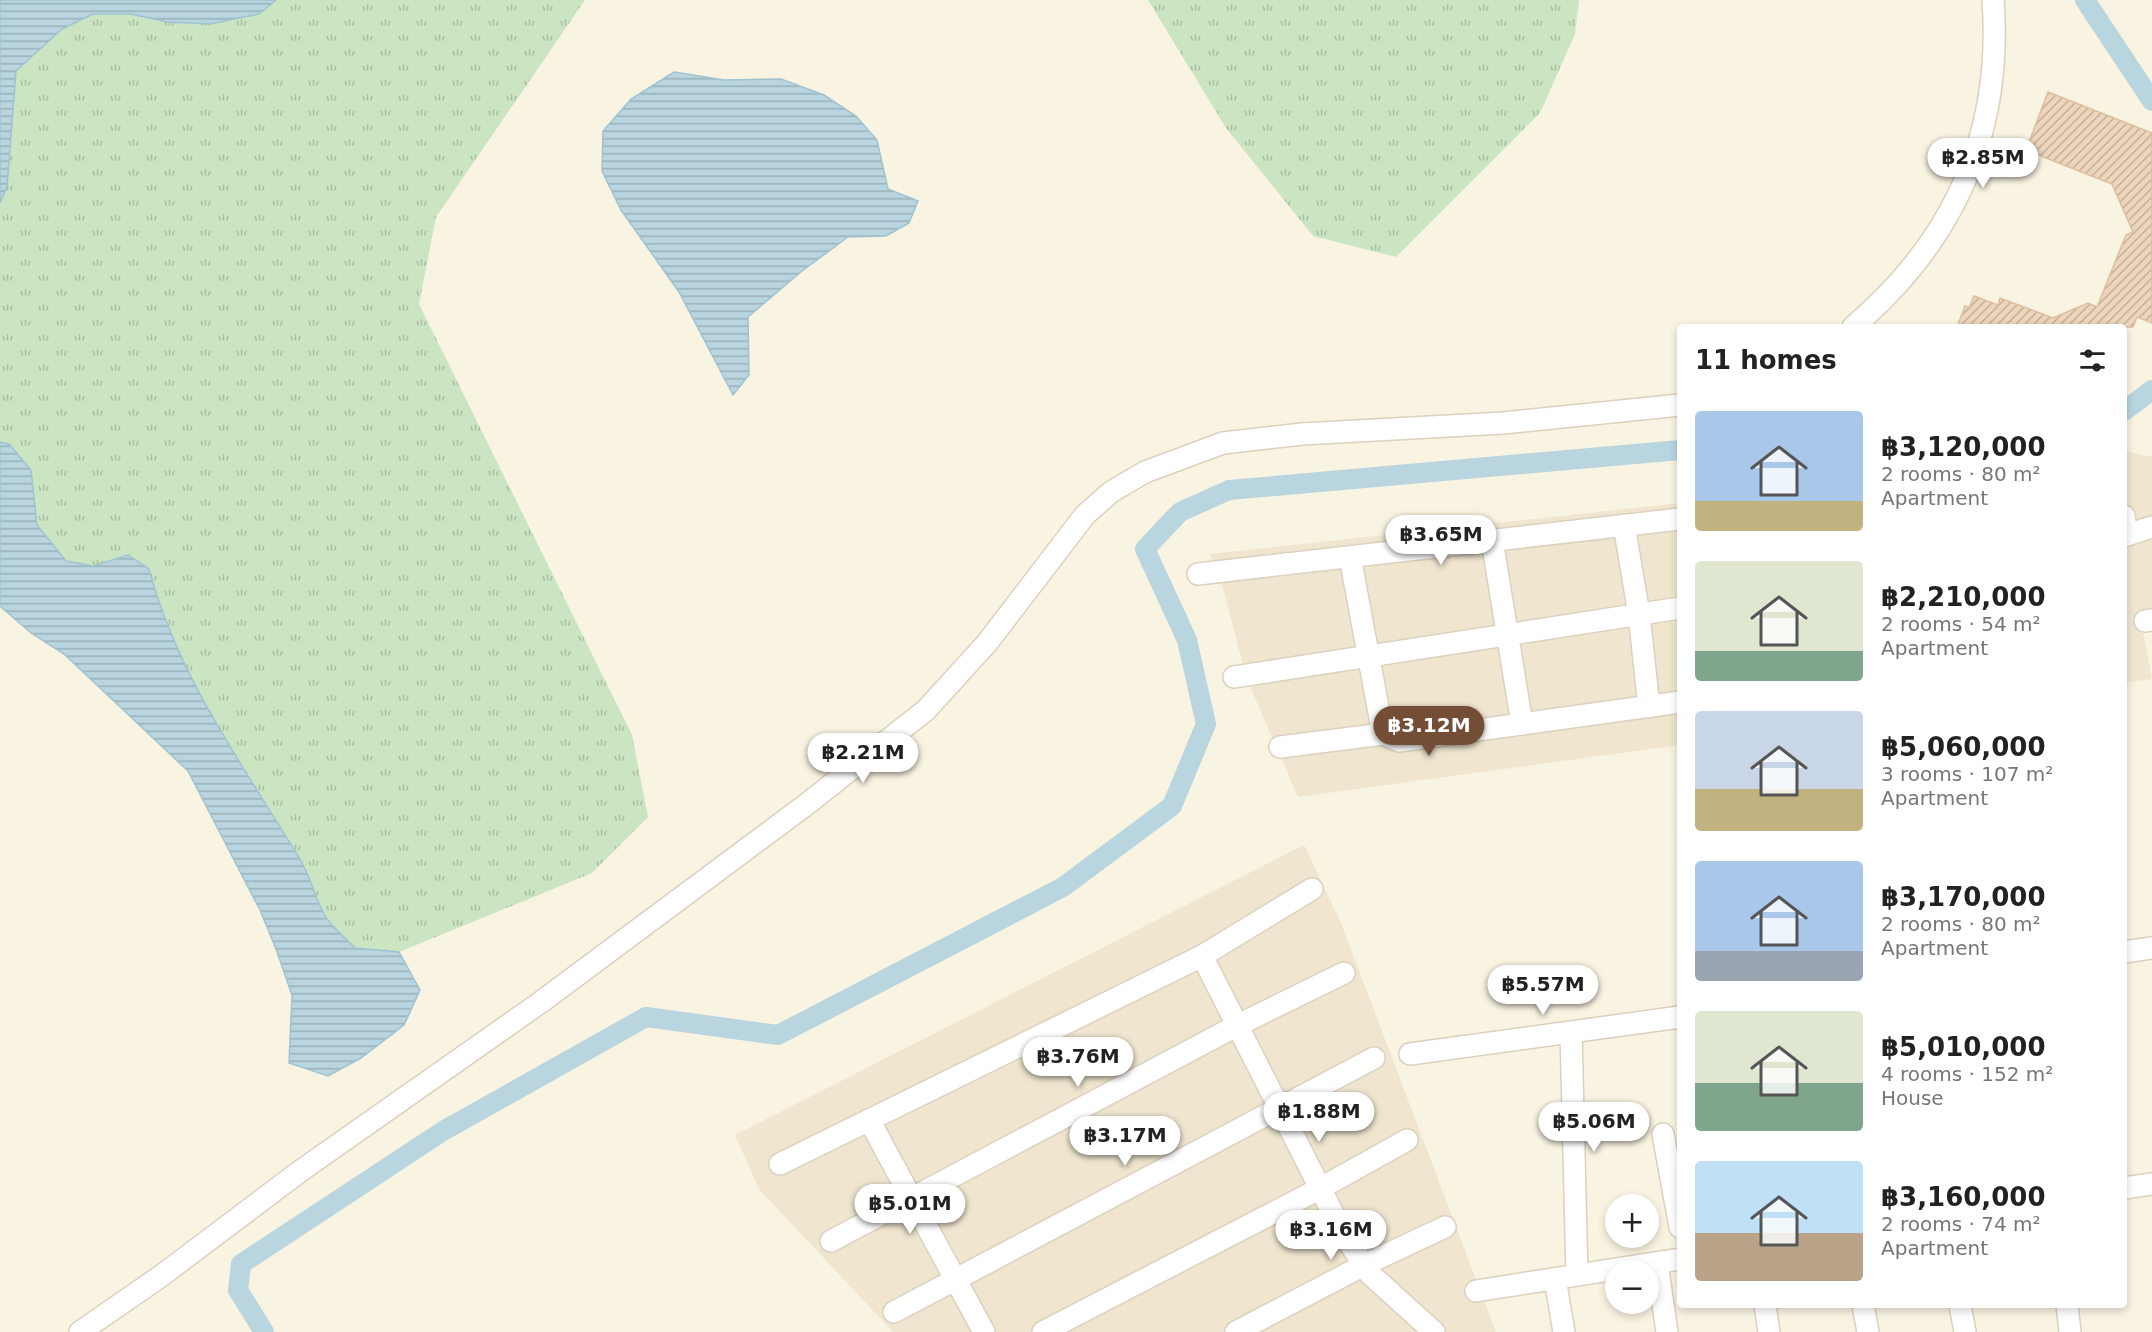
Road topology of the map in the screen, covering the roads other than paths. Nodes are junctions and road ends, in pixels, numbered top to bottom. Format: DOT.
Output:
graph roads {
  1 [pos="1993,0"];
  2 [pos="1857,324"];
  3 [pos="1677,405"];
  4 [pos="1677,519"];
  5 [pos="1624,525"];
  6 [pos="2152,527"];
  7 [pos="2127,529"];
  8 [pos="1492,540"];
  9 [pos="1350,557"];
  10 [pos="1198,574"];
  11 [pos="1677,608"];
  12 [pos="1638,614"];
  13 [pos="1506,635"];
  14 [pos="1368,657"];
  15 [pos="1234,678"];
  16 [pos="1677,702"];
  17 [pos="1649,707"];
  18 [pos="1522,724"];
  19 [pos="1383,734"];
  20 [pos="1280,747"];
  21 [pos="1312,889"];
  22 [pos="2152,948"];
  23 [pos="2127,952"];
  24 [pos="1202,956"];
  25 [pos="1344,973"];
  26 [pos="1677,1017"];
  27 [pos="1238,1025"];
  28 [pos="1571,1032"];
  29 [pos="1410,1054"];
  30 [pos="1374,1058"];
  31 [pos="1280,1107"];
  32 [pos="869,1120"];
  33 [pos="1663,1134"];
  34 [pos="1407,1140"];
  35 [pos="780,1164"];
  36 [pos="2152,1184"];
  37 [pos="1321,1188"];
  38 [pos="2127,1188"];
  39 [pos="913,1197"];
  40 [pos="1677,1211"];
  41 [pos="1444,1227"];
  42 [pos="831,1241"];
  43 [pos="1677,1260"];
  44 [pos="1659,1263"];
  45 [pos="1364,1265"];
  46 [pos="1605,1271"];
  47 [pos="1577,1275"];
  48 [pos="1659,1277"];
  49 [pos="955,1279"];
  50 [pos="1556,1279"];
  51 [pos="1476,1292"];
  52 [pos="1766,1308"];
  53 [pos="1864,1308"];
  54 [pos="1961,1308"];
  55 [pos="2067,1308"];
  56 [pos="894,1312"];
  57 [pos="80,1332"];
  58 [pos="984,1332"];
  59 [pos="1043,1332"];
  60 [pos="1236,1332"];
  61 [pos="1432,1332"];
  62 [pos="1564,1332"];
  63 [pos="1667,1332"];
  64 [pos="1769,1332"];
  65 [pos="1868,1332"];
  66 [pos="1965,1332"];
  67 [pos="2070,1332"];
  1 -- 2 [label="street"];
  3 -- 57 [label="street"];
  4 -- 5 [label="street"];
  5 -- 8 [label="street"];
  5 -- 12 [label="street"];
  6 -- 7 [label="street"];
  8 -- 9 [label="street"];
  8 -- 13 [label="street"];
  9 -- 10 [label="street"];
  9 -- 14 [label="street"];
  11 -- 12 [label="street"];
  12 -- 13 [label="street"];
  12 -- 17 [label="street"];
  13 -- 14 [label="street"];
  13 -- 18 [label="street"];
  14 -- 15 [label="street"];
  14 -- 19 [label="street"];
  16 -- 17 [label="street"];
  17 -- 18 [label="street"];
  18 -- 19 [label="street"];
  19 -- 20 [label="street"];
  21 -- 24 [label="street"];
  22 -- 23 [label="street"];
  24 -- 27 [label="street"];
  24 -- 32 [label="street"];
  25 -- 27 [label="street"];
  26 -- 28 [label="street"];
  27 -- 31 [label="street"];
  27 -- 39 [label="street"];
  28 -- 29 [label="street"];
  28 -- 47 [label="street"];
  30 -- 31 [label="street"];
  31 -- 37 [label="street"];
  31 -- 49 [label="street"];
  32 -- 35 [label="street"];
  32 -- 39 [label="street"];
  33 -- 40 [label="street"];
  34 -- 37 [label="street"];
  36 -- 38 [label="street"];
  37 -- 45 [label="street"];
  37 -- 59 [label="street"];
  39 -- 42 [label="street"];
  39 -- 49 [label="street"];
  41 -- 45 [label="street"];
  43 -- 44 [label="street"];
  45 -- 60 [label="street"];
  45 -- 61 [label="street"];
  46 -- 47 [label="street"];
  47 -- 50 [label="street"];
  48 -- 63 [label="street"];
  49 -- 56 [label="street"];
  49 -- 58 [label="street"];
  50 -- 51 [label="street"];
  50 -- 62 [label="street"];
  52 -- 64 [label="street"];
  53 -- 65 [label="street"];
  54 -- 66 [label="street"];
  55 -- 67 [label="street"];
}
